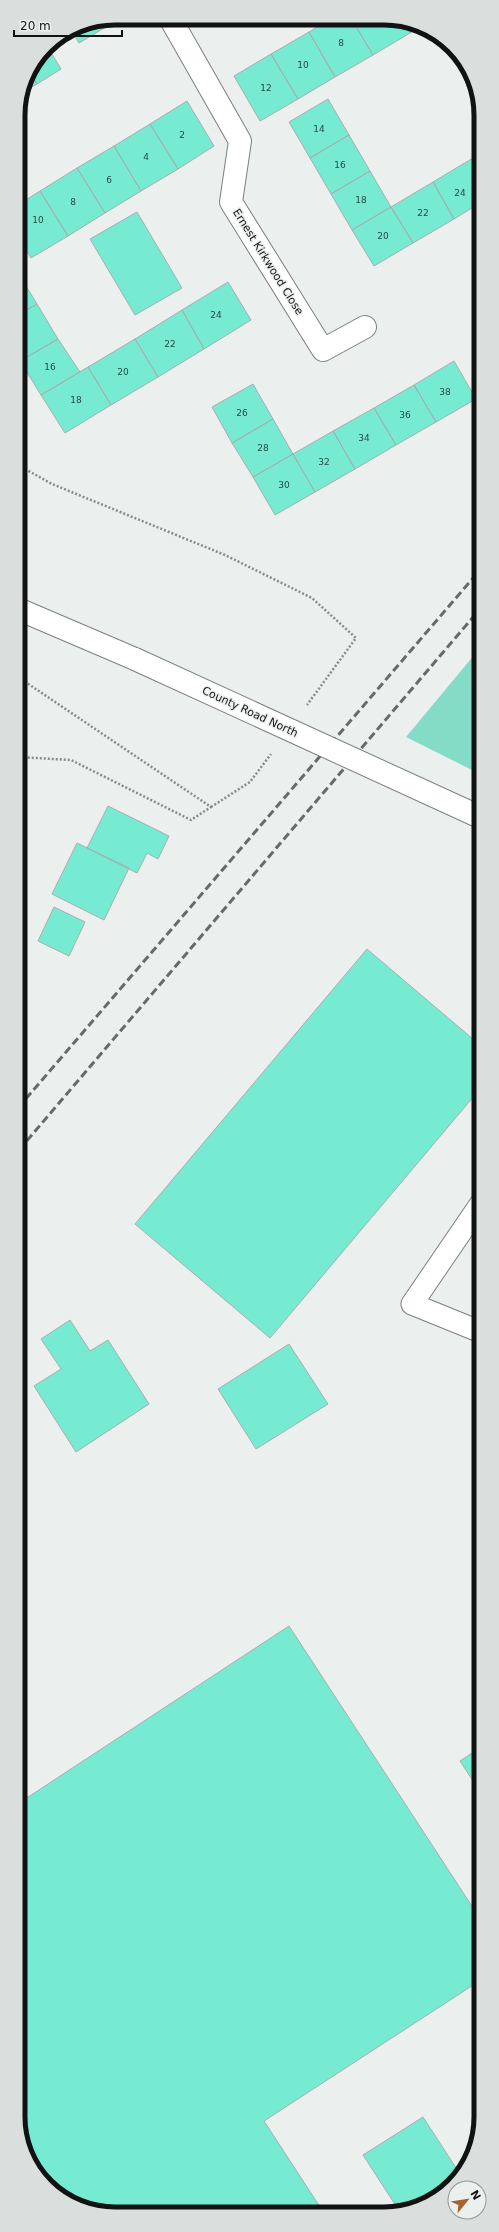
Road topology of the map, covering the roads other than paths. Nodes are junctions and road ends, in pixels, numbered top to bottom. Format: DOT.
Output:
graph roads {
  1 [pos="174,25"];
  2 [pos="365,327"];
  3 [pos="25,613"];
  4 [pos="474,813"];
  5 [pos="474,1212"];
  6 [pos="474,1329"];
  1 -- 2 [label="street, Ernest Kirkwood Close"];
  3 -- 4 [label="street, County Road North, bridge"];
  5 -- 6 [label="lane"];
}
